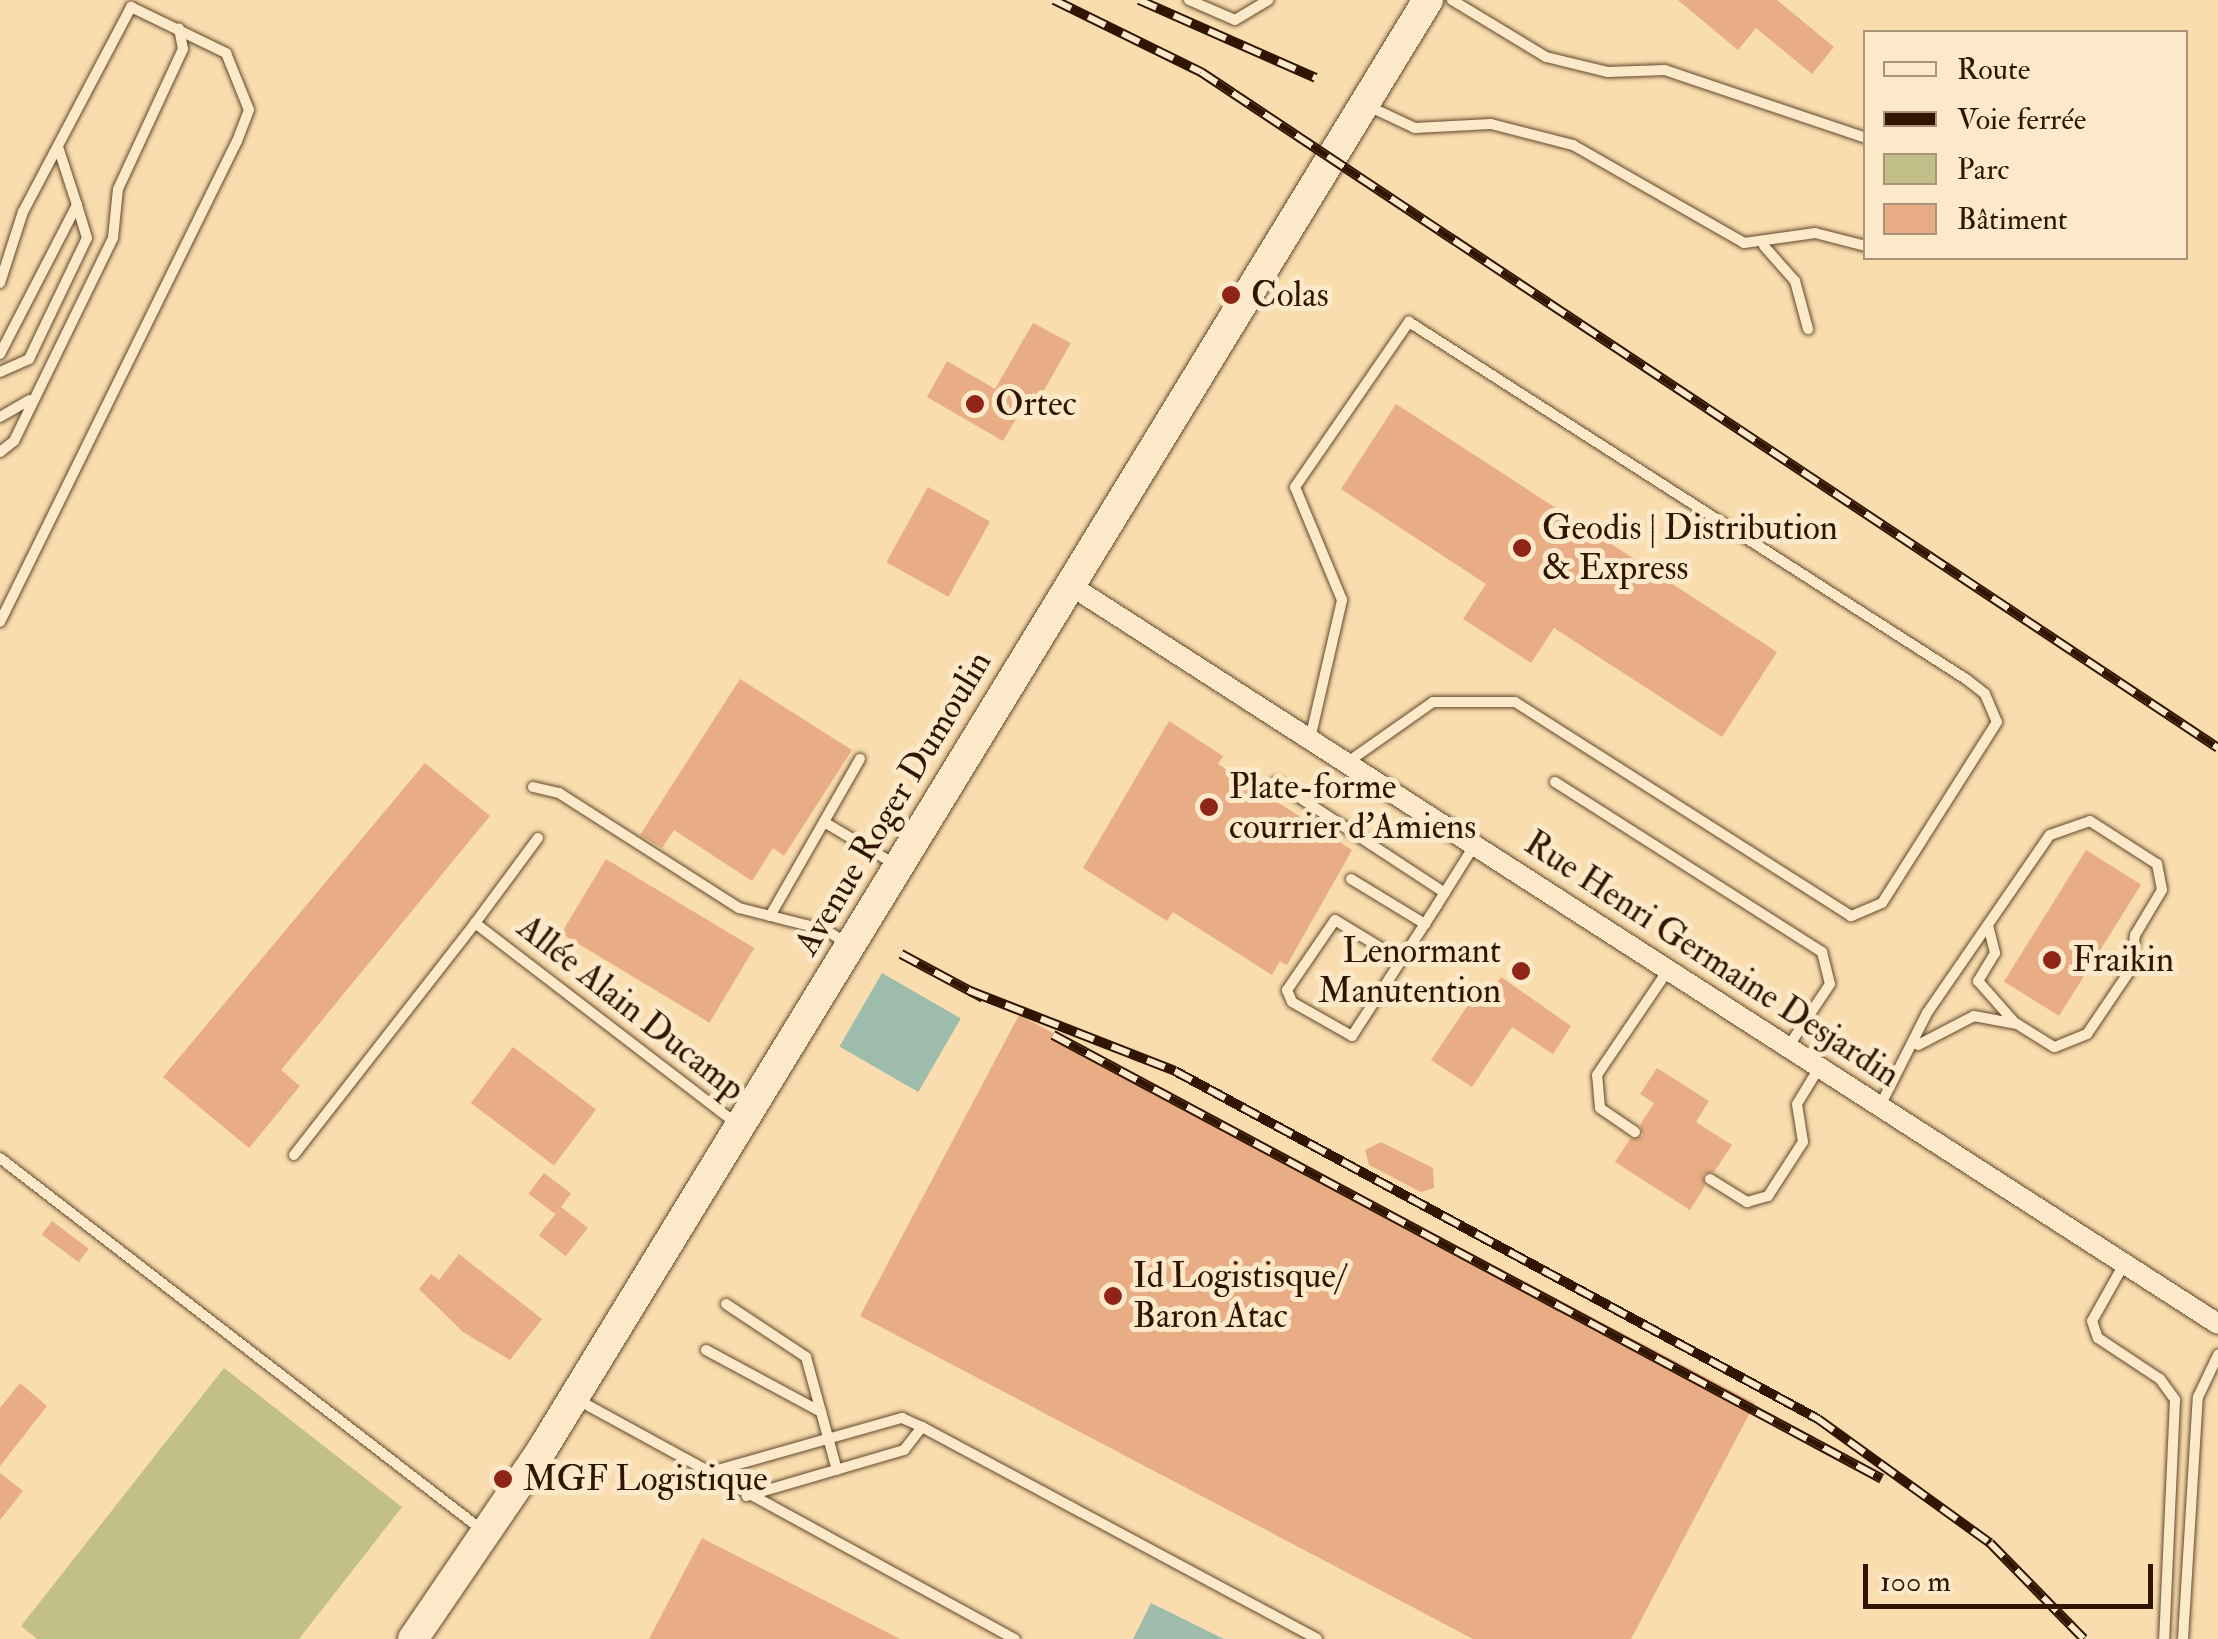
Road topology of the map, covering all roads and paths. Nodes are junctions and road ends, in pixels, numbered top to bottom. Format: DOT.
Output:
graph roads {
  1 [pos="118,0"];
  2 [pos="1190,0"];
  3 [pos="1268,0"];
  4 [pos="1428,0"];
  5 [pos="1452,0"];
  6 [pos="131,7"];
  7 [pos="178,28"];
  8 [pos="1365,104"];
  9 [pos="1863,137"];
  10 [pos="58,146"];
  11 [pos="77,205"];
  12 [pos="1863,245"];
  13 [pos="1764,246"];
  14 [pos="2,273"];
  15 [pos="1808,329"];
  16 [pos="0,354"];
  17 [pos="0,372"];
  18 [pos="30,400"];
  19 [pos="0,417"];
  20 [pos="0,452"];
  21 [pos="1070,585"];
  22 [pos="0,622"];
  23 [pos="1310,739"];
  24 [pos="860,758"];
  25 [pos="1348,763"];
  26 [pos="1276,782"];
  27 [pos="1555,782"];
  28 [pos="533,787"];
  29 [pos="824,822"];
  30 [pos="538,838"];
  31 [pos="1474,845"];
  32 [pos="898,867"];
  33 [pos="1352,879"];
  34 [pos="1445,892"];
  35 [pos="770,916"];
  36 [pos="475,923"];
  37 [pos="1425,924"];
  38 [pos="1988,926"];
  39 [pos="850,945"];
  40 [pos="1401,960"];
  41 [pos="1668,970"];
  42 [pos="2017,1024"];
  43 [pos="1918,1046"];
  44 [pos="1788,1047"];
  45 [pos="1820,1067"];
  46 [pos="1880,1106"];
  47 [pos="740,1128"];
  48 [pos="1635,1132"];
  49 [pos="294,1155"];
  50 [pos="0,1158"];
  51 [pos="1710,1179"];
  52 [pos="2124,1264"];
  53 [pos="726,1304"];
  54 [pos="2218,1324"];
  55 [pos="706,1350"];
  56 [pos="2218,1355"];
  57 [pos="574,1398"];
  58 [pos="822,1412"];
  59 [pos="922,1428"];
  60 [pos="829,1438"];
  61 [pos="837,1470"];
  62 [pos="706,1473"];
  63 [pos="748,1496"];
  64 [pos="489,1534"];
  65 [pos="413,1639"];
  66 [pos="1015,1639"];
  67 [pos="1316,1639"];
  68 [pos="2164,1639"];
  69 [pos="2183,1639"];
  1 -- 6 [label="lane"];
  2 -- 3 [label="lane"];
  4 -- 8 [label="main road, Avenue Roger Dumoulin"];
  5 -- 9 [label="lane"];
  6 -- 7 [label="lane"];
  6 -- 10 [label="lane"];
  7 -- 18 [label="lane"];
  7 -- 22 [label="lane"];
  8 -- 13 [label="lane"];
  8 -- 21 [label="main road, Avenue Roger Dumoulin"];
  10 -- 11 [label="lane"];
  10 -- 14 [label="lane"];
  11 -- 16 [label="lane"];
  11 -- 17 [label="lane"];
  12 -- 13 [label="lane"];
  13 -- 15 [label="lane"];
  18 -- 19 [label="lane"];
  18 -- 20 [label="lane"];
  21 -- 23 [label="street, Rue Henri Germaine Desjardin"];
  21 -- 32 [label="main road, Avenue Roger Dumoulin"];
  23 -- 25 [label="street, Rue Henri Germaine Desjardin"];
  23 -- 25 [label="lane"];
  24 -- 29 [label="lane"];
  25 -- 31 [label="street, Rue Henri Germaine Desjardin"];
  26 -- 34 [label="lane"];
  27 -- 44 [label="lane"];
  28 -- 35 [label="lane"];
  29 -- 32 [label="lane"];
  29 -- 35 [label="lane"];
  30 -- 36 [label="lane, Allée Alain Ducamp"];
  31 -- 34 [label="lane"];
  31 -- 41 [label="street, Rue Henri Germaine Desjardin"];
  32 -- 39 [label="main road, Avenue Roger Dumoulin"];
  33 -- 37 [label="lane"];
  34 -- 37 [label="lane"];
  35 -- 39 [label="lane"];
  36 -- 47 [label="lane, Allée Alain Ducamp"];
  36 -- 49 [label="lane"];
  37 -- 40 [label="lane"];
  38 -- 42 [label="lane"];
  38 -- 42 [label="lane"];
  38 -- 43 [label="lane"];
  39 -- 47 [label="main road, Avenue Roger Dumoulin"];
  40 -- 40 [label="lane"];
  41 -- 44 [label="street, Rue Henri Germaine Desjardin"];
  41 -- 48 [label="lane"];
  42 -- 43 [label="lane"];
  43 -- 46 [label="lane"];
  44 -- 45 [label="street, Rue Henri Germaine Desjardin"];
  45 -- 46 [label="street, Rue Henri Germaine Desjardin"];
  45 -- 51 [label="lane"];
  46 -- 52 [label="street, Rue Henri Germaine Desjardin"];
  47 -- 57 [label="main road, Avenue Roger Dumoulin"];
  50 -- 64 [label="lane"];
  52 -- 54 [label="street, Rue Henri Germaine Desjardin"];
  52 -- 68 [label="lane"];
  53 -- 58 [label="lane"];
  55 -- 58 [label="lane"];
  56 -- 69 [label="lane"];
  57 -- 62 [label="lane"];
  57 -- 64 [label="main road, Avenue Roger Dumoulin"];
  58 -- 60 [label="lane"];
  59 -- 60 [label="lane"];
  59 -- 61 [label="lane"];
  59 -- 67 [label="lane"];
  60 -- 61 [label="lane"];
  60 -- 62 [label="lane"];
  61 -- 63 [label="lane"];
  62 -- 63 [label="lane"];
  63 -- 66 [label="lane"];
  64 -- 65 [label="main road, Avenue Roger Dumoulin"];
}
